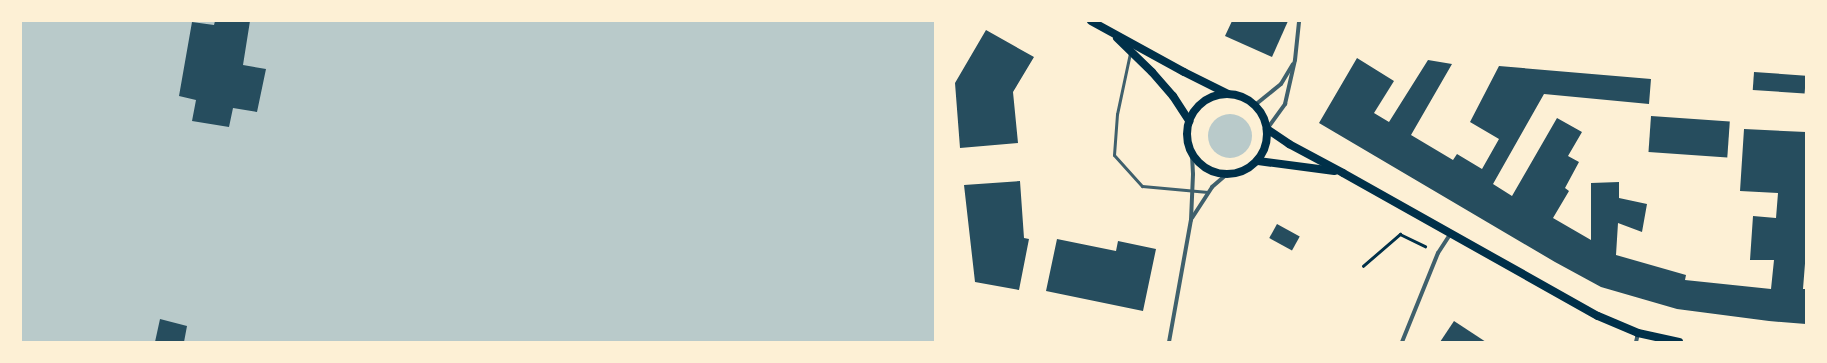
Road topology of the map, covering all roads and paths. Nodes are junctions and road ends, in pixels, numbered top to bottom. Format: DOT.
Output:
graph roads {
  1 [pos="1091,21"];
  2 [pos="1299,21"];
  3 [pos="1131,47"];
  4 [pos="1295,60"];
  5 [pos="1229,94"];
  6 [pos="1255,105"];
  7 [pos="1189,122"];
  8 [pos="1267,129"];
  9 [pos="1192,155"];
  10 [pos="1258,161"];
  11 [pos="1343,172"];
  12 [pos="1226,175"];
  13 [pos="1192,190"];
  14 [pos="1208,192"];
  15 [pos="1191,220"];
  16 [pos="1451,233"];
  17 [pos="1438,253"];
  18 [pos="1362,266"];
  19 [pos="1638,333"];
  20 [pos="1169,342"];
  21 [pos="1402,342"];
  22 [pos="1636,342"];
  23 [pos="1679,342"];
  1 -- 3 [label="main road"];
  2 -- 4 [label="street"];
  3 -- 5 [label="main road"];
  3 -- 7 [label="main road"];
  3 -- 13 [label="lane"];
  4 -- 6 [label="street"];
  4 -- 8 [label="street"];
  5 -- 6 [label="main road"];
  5 -- 7 [label="main road"];
  6 -- 8 [label="main road"];
  7 -- 9 [label="main road"];
  8 -- 10 [label="main road"];
  8 -- 11 [label="main road"];
  9 -- 12 [label="main road"];
  9 -- 13 [label="street"];
  10 -- 11 [label="main road"];
  10 -- 12 [label="main road"];
  11 -- 16 [label="main road"];
  12 -- 14 [label="street"];
  13 -- 14 [label="lane"];
  13 -- 15 [label="street"];
  14 -- 15 [label="street"];
  15 -- 20 [label="street"];
  16 -- 17 [label="street"];
  16 -- 19 [label="main road"];
  17 -- 18 [label="path"];
  17 -- 21 [label="street"];
  19 -- 22 [label="street"];
  19 -- 23 [label="main road"];
}
